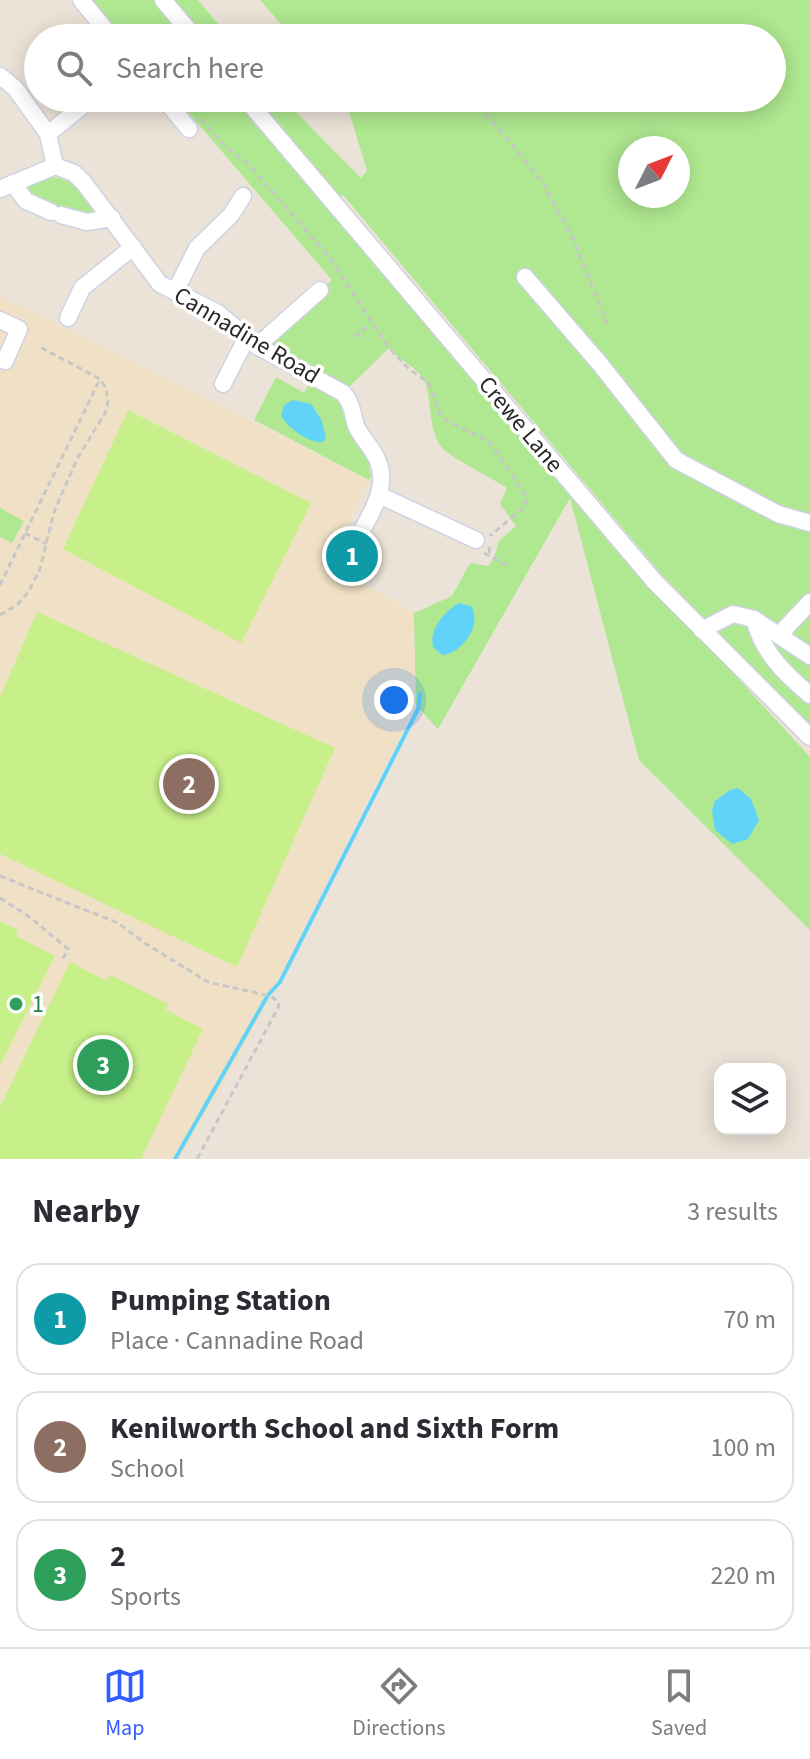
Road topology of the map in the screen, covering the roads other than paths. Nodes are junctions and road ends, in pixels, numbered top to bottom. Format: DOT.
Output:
graph roads {
  1 [pos="81,0"];
  2 [pos="163,0"];
  3 [pos="100,24"];
  4 [pos="183,24"];
  5 [pos="0,76"];
  6 [pos="24,101"];
  7 [pos="32,112"];
  8 [pos="75,112"];
  9 [pos="175,112"];
  10 [pos="257,112"];
  11 [pos="189,129"];
  12 [pos="48,134"];
  13 [pos="55,166"];
  14 [pos="6,186"];
  15 [pos="243,196"];
  16 [pos="112,218"];
  17 [pos="133,247"];
  18 [pos="525,277"];
  19 [pos="320,290"];
  20 [pos="175,292"];
  21 [pos="68,318"];
  22 [pos="0,320"];
  23 [pos="251,342"];
  24 [pos="5,361"];
  25 [pos="223,384"];
  26 [pos="379,495"];
  27 [pos="810,523"];
  28 [pos="358,538"];
  29 [pos="476,540"];
  30 [pos="810,602"];
  31 [pos="754,619"];
  32 [pos="702,630"];
  33 [pos="780,634"];
  34 [pos="810,656"];
  35 [pos="810,695"];
  36 [pos="810,737"];
  1 -- 3 [label="street"];
  2 -- 4 [label="street"];
  5 -- 6 [label="street"];
  7 -- 12 [label="street"];
  8 -- 12 [label="street"];
  9 -- 11 [label="street"];
  10 -- 32 [label="street, Crewe Lane"];
  12 -- 13 [label="street"];
  13 -- 14 [label="street"];
  13 -- 16 [label="street, Cannadine Road"];
  14 -- 16 [label="street"];
  15 -- 20 [label="street"];
  16 -- 17 [label="street, Cannadine Road"];
  17 -- 20 [label="street, Cannadine Road"];
  17 -- 21 [label="street"];
  18 -- 27 [label="street"];
  19 -- 23 [label="street"];
  20 -- 23 [label="street, Cannadine Road"];
  22 -- 24 [label="street"];
  23 -- 25 [label="street"];
  23 -- 26 [label="street, Cannadine Road"];
  26 -- 28 [label="street"];
  26 -- 29 [label="street"];
  30 -- 33 [label="street"];
  31 -- 32 [label="street"];
  31 -- 33 [label="street"];
  31 -- 35 [label="street"];
  32 -- 36 [label="street, Crewe Lane"];
  33 -- 34 [label="street"];
}
